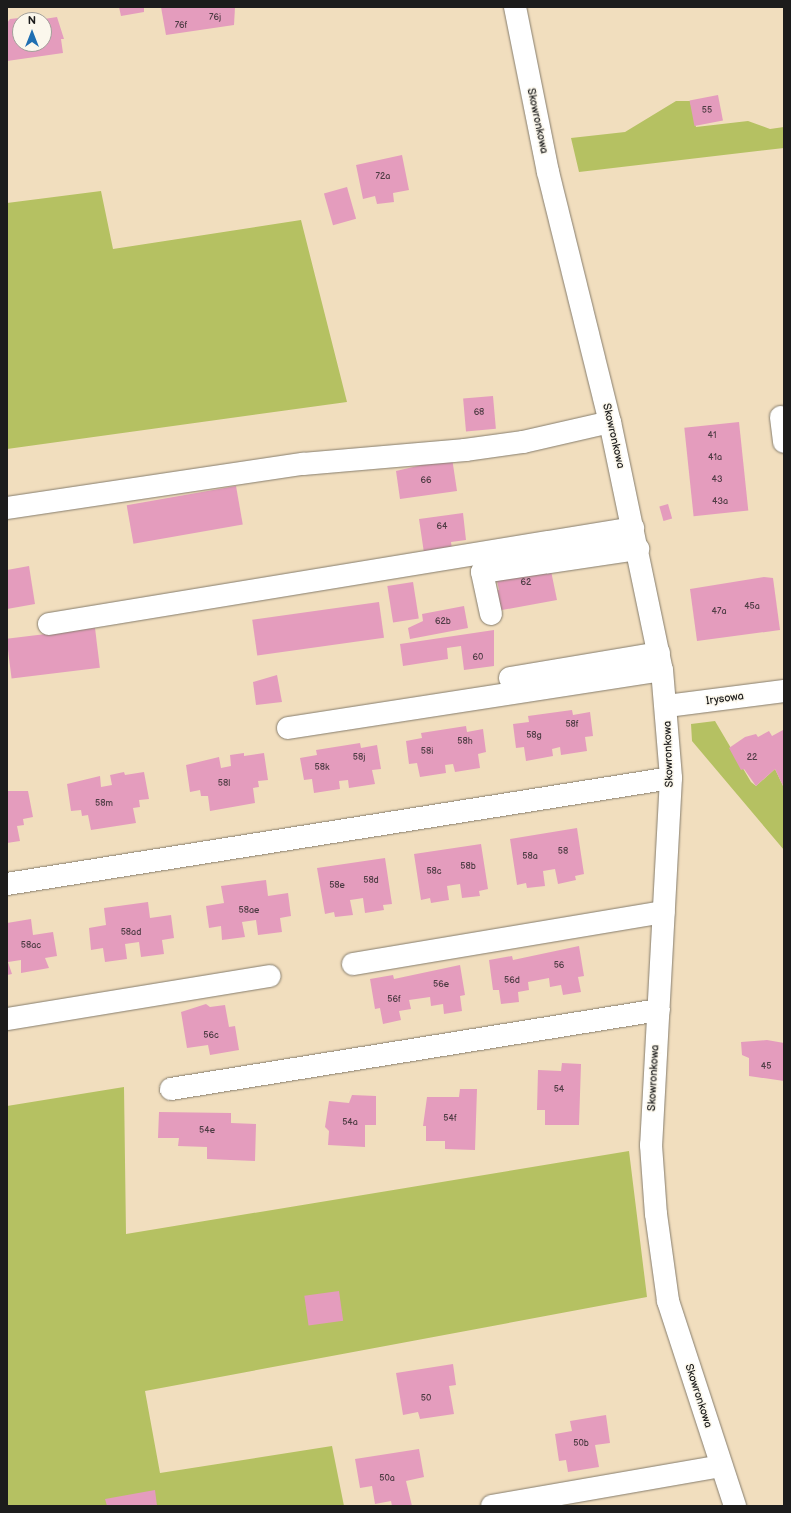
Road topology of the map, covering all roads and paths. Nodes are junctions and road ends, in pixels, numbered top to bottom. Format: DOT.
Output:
graph roads {
  1 [pos="515,7"];
  2 [pos="781,417"];
  3 [pos="610,422"];
  4 [pos="784,442"];
  5 [pos="7,508"];
  6 [pos="634,528"];
  7 [pos="638,549"];
  8 [pos="491,614"];
  9 [pos="48,624"];
  10 [pos="660,662"];
  11 [pos="784,691"];
  12 [pos="391,700"];
  13 [pos="667,706"];
  14 [pos="288,728"];
  15 [pos="671,778"];
  16 [pos="7,884"];
  17 [pos="664,912"];
  18 [pos="353,964"];
  19 [pos="270,976"];
  20 [pos="659,1010"];
  21 [pos="7,1019"];
  22 [pos="171,1089"];
  23 [pos="721,1466"];
  24 [pos="498,1505"];
  25 [pos="735,1506"];
  1 -- 3 [label="street, Skowronkowa"];
  2 -- 4 [label="street"];
  3 -- 5 [label="street"];
  3 -- 6 [label="street, Skowronkowa"];
  6 -- 7 [label="street, Skowronkowa"];
  6 -- 9 [label="street"];
  7 -- 8 [label="street"];
  7 -- 10 [label="street, Skowronkowa"];
  10 -- 12 [label="street"];
  10 -- 13 [label="street, Skowronkowa"];
  10 -- 14 [label="street"];
  11 -- 13 [label="street, Irysowa"];
  13 -- 15 [label="street, Skowronkowa"];
  15 -- 16 [label="street"];
  15 -- 17 [label="street, Skowronkowa"];
  17 -- 18 [label="street"];
  17 -- 20 [label="street, Skowronkowa"];
  19 -- 21 [label="street"];
  20 -- 22 [label="street"];
  20 -- 23 [label="street, Skowronkowa"];
  23 -- 24 [label="street"];
  23 -- 25 [label="street, Skowronkowa"];
}
